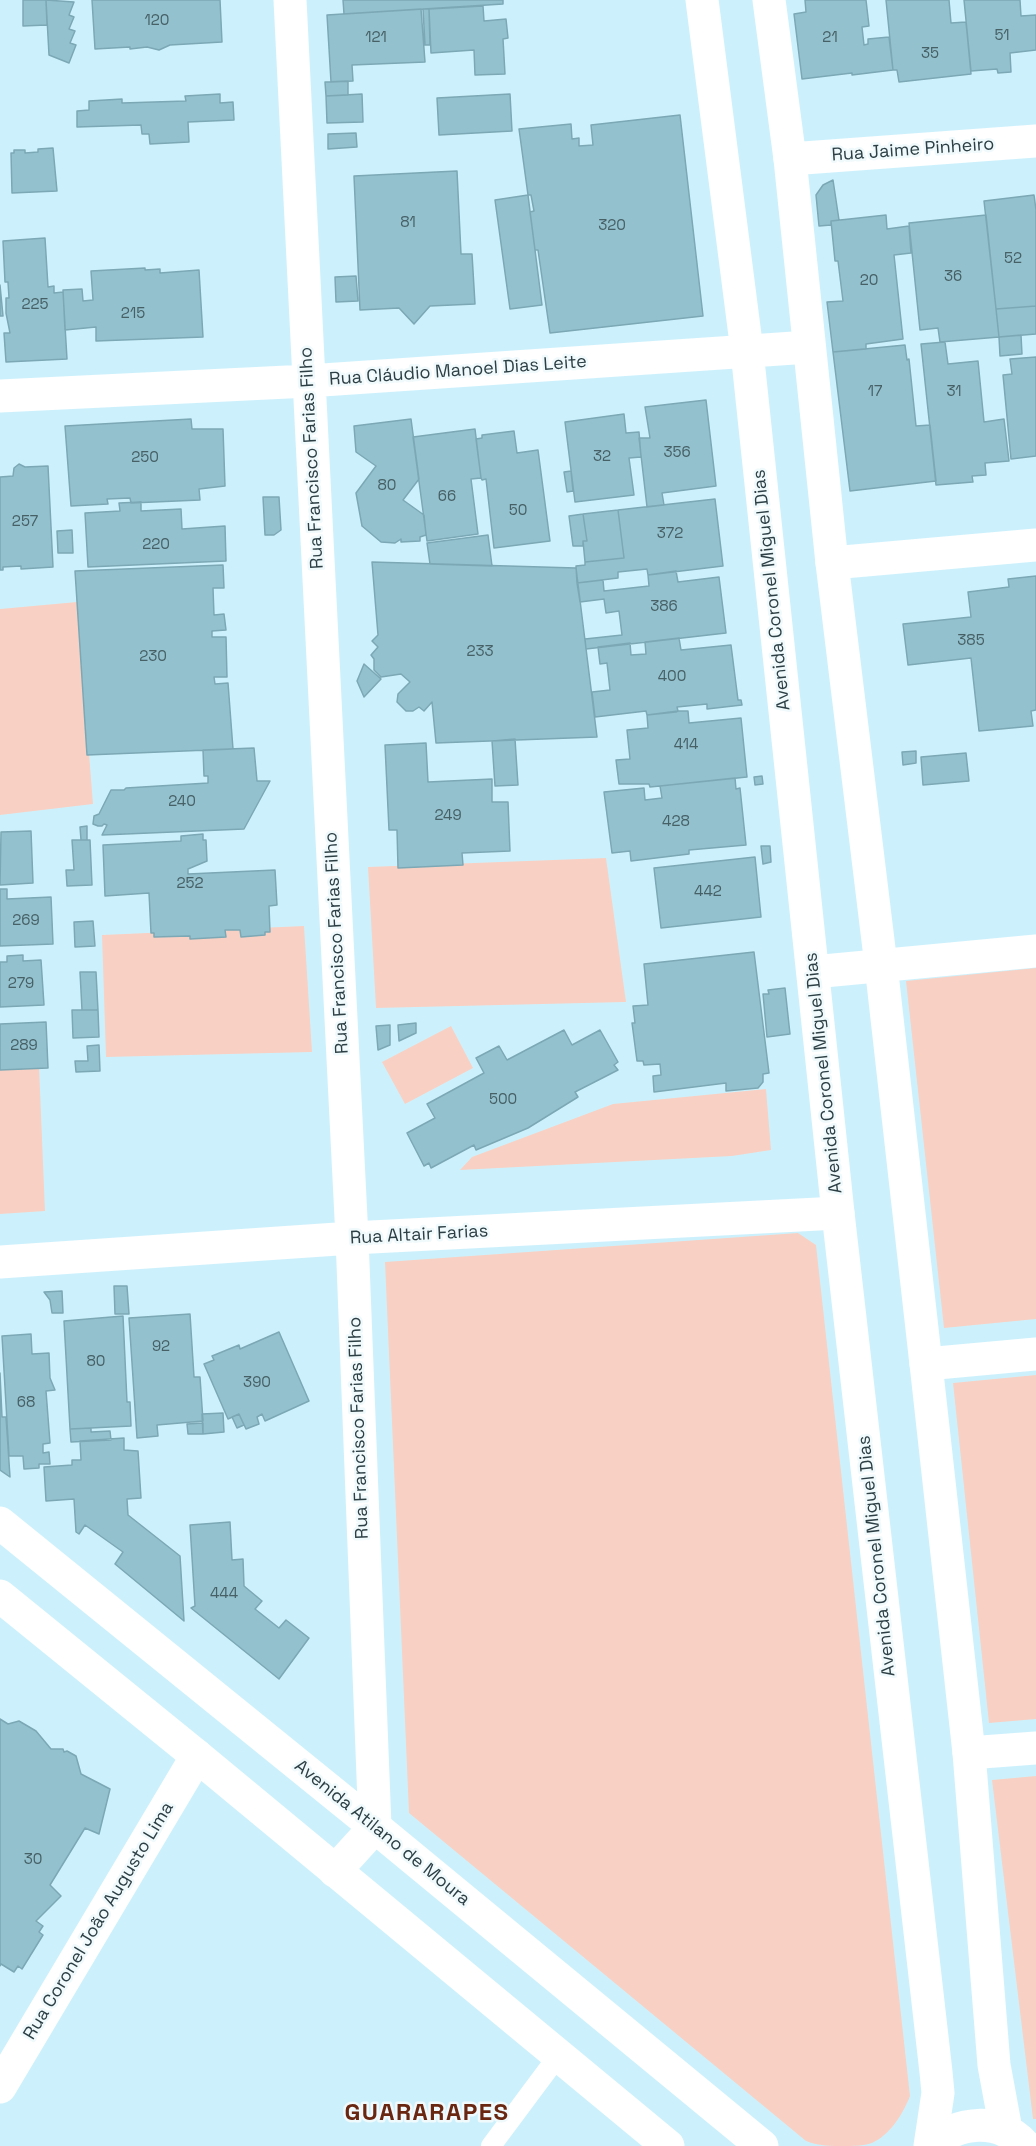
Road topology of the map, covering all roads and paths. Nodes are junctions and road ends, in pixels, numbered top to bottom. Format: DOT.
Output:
graph roads {
  1 [pos="290,0"];
  2 [pos="702,0"];
  3 [pos="769,0"];
  4 [pos="1036,141"];
  5 [pos="790,159"];
  6 [pos="809,347"];
  7 [pos="747,351"];
  8 [pos="308,381"];
  9 [pos="0,396"];
  10 [pos="1036,545"];
  11 [pos="832,563"];
  12 [pos="1036,951"];
  13 [pos="880,965"];
  14 [pos="813,972"];
  15 [pos="838,1213"];
  16 [pos="352,1238"];
  17 [pos="0,1262"];
  18 [pos="1036,1354"];
  19 [pos="926,1364"];
  20 [pos="0,1523"];
  21 [pos="0,1596"];
  22 [pos="1036,1748"];
  23 [pos="969,1753"];
  24 [pos="197,1756"];
  25 [pos="375,1827"];
  26 [pos="335,1871"];
  27 [pos="558,2056"];
  28 [pos="0,2087"];
  29 [pos="1015,2138"];
  30 [pos="491,2146"];
  31 [pos="668,2146"];
  32 [pos="762,2146"];
  33 [pos="930,2146"];
  1 -- 8 [label="street, Rua Francisco Farias Filho"];
  2 -- 7 [label="street, Avenida Coronel Miguel Dias"];
  3 -- 5 [label="street"];
  4 -- 5 [label="street, Rua Jaime Pinheiro"];
  5 -- 6 [label="street"];
  6 -- 7 [label="street, Rua Cláudio Manoel Dias Leite"];
  6 -- 11 [label="street"];
  7 -- 8 [label="street, Rua Cláudio Manoel Dias Leite"];
  7 -- 14 [label="street, Avenida Coronel Miguel Dias"];
  8 -- 9 [label="street, Rua Cláudio Manoel Dias Leite"];
  8 -- 16 [label="street, Rua Francisco Farias Filho"];
  10 -- 11 [label="street"];
  11 -- 13 [label="street"];
  12 -- 13 [label="street"];
  13 -- 14 [label="street"];
  13 -- 19 [label="street"];
  14 -- 15 [label="street, Avenida Coronel Miguel Dias"];
  15 -- 16 [label="street, Rua Altair Farias"];
  15 -- 33 [label="street, Avenida Coronel Miguel Dias"];
  16 -- 17 [label="street, Rua Altair Farias"];
  16 -- 25 [label="street, Rua Francisco Farias Filho"];
  18 -- 19 [label="street"];
  19 -- 23 [label="street"];
  20 -- 25 [label="street, Avenida Atilano de Moura"];
  21 -- 24 [label="street"];
  22 -- 23 [label="street"];
  23 -- 29 [label="street"];
  24 -- 26 [label="street"];
  24 -- 28 [label="street, Rua Coronel João Augusto Lima"];
  25 -- 26 [label="street"];
  25 -- 32 [label="street, Avenida Atilano de Moura"];
  26 -- 27 [label="street"];
  27 -- 30 [label="lane"];
  27 -- 31 [label="street"];
  29 -- 33 [label="street"];
}
